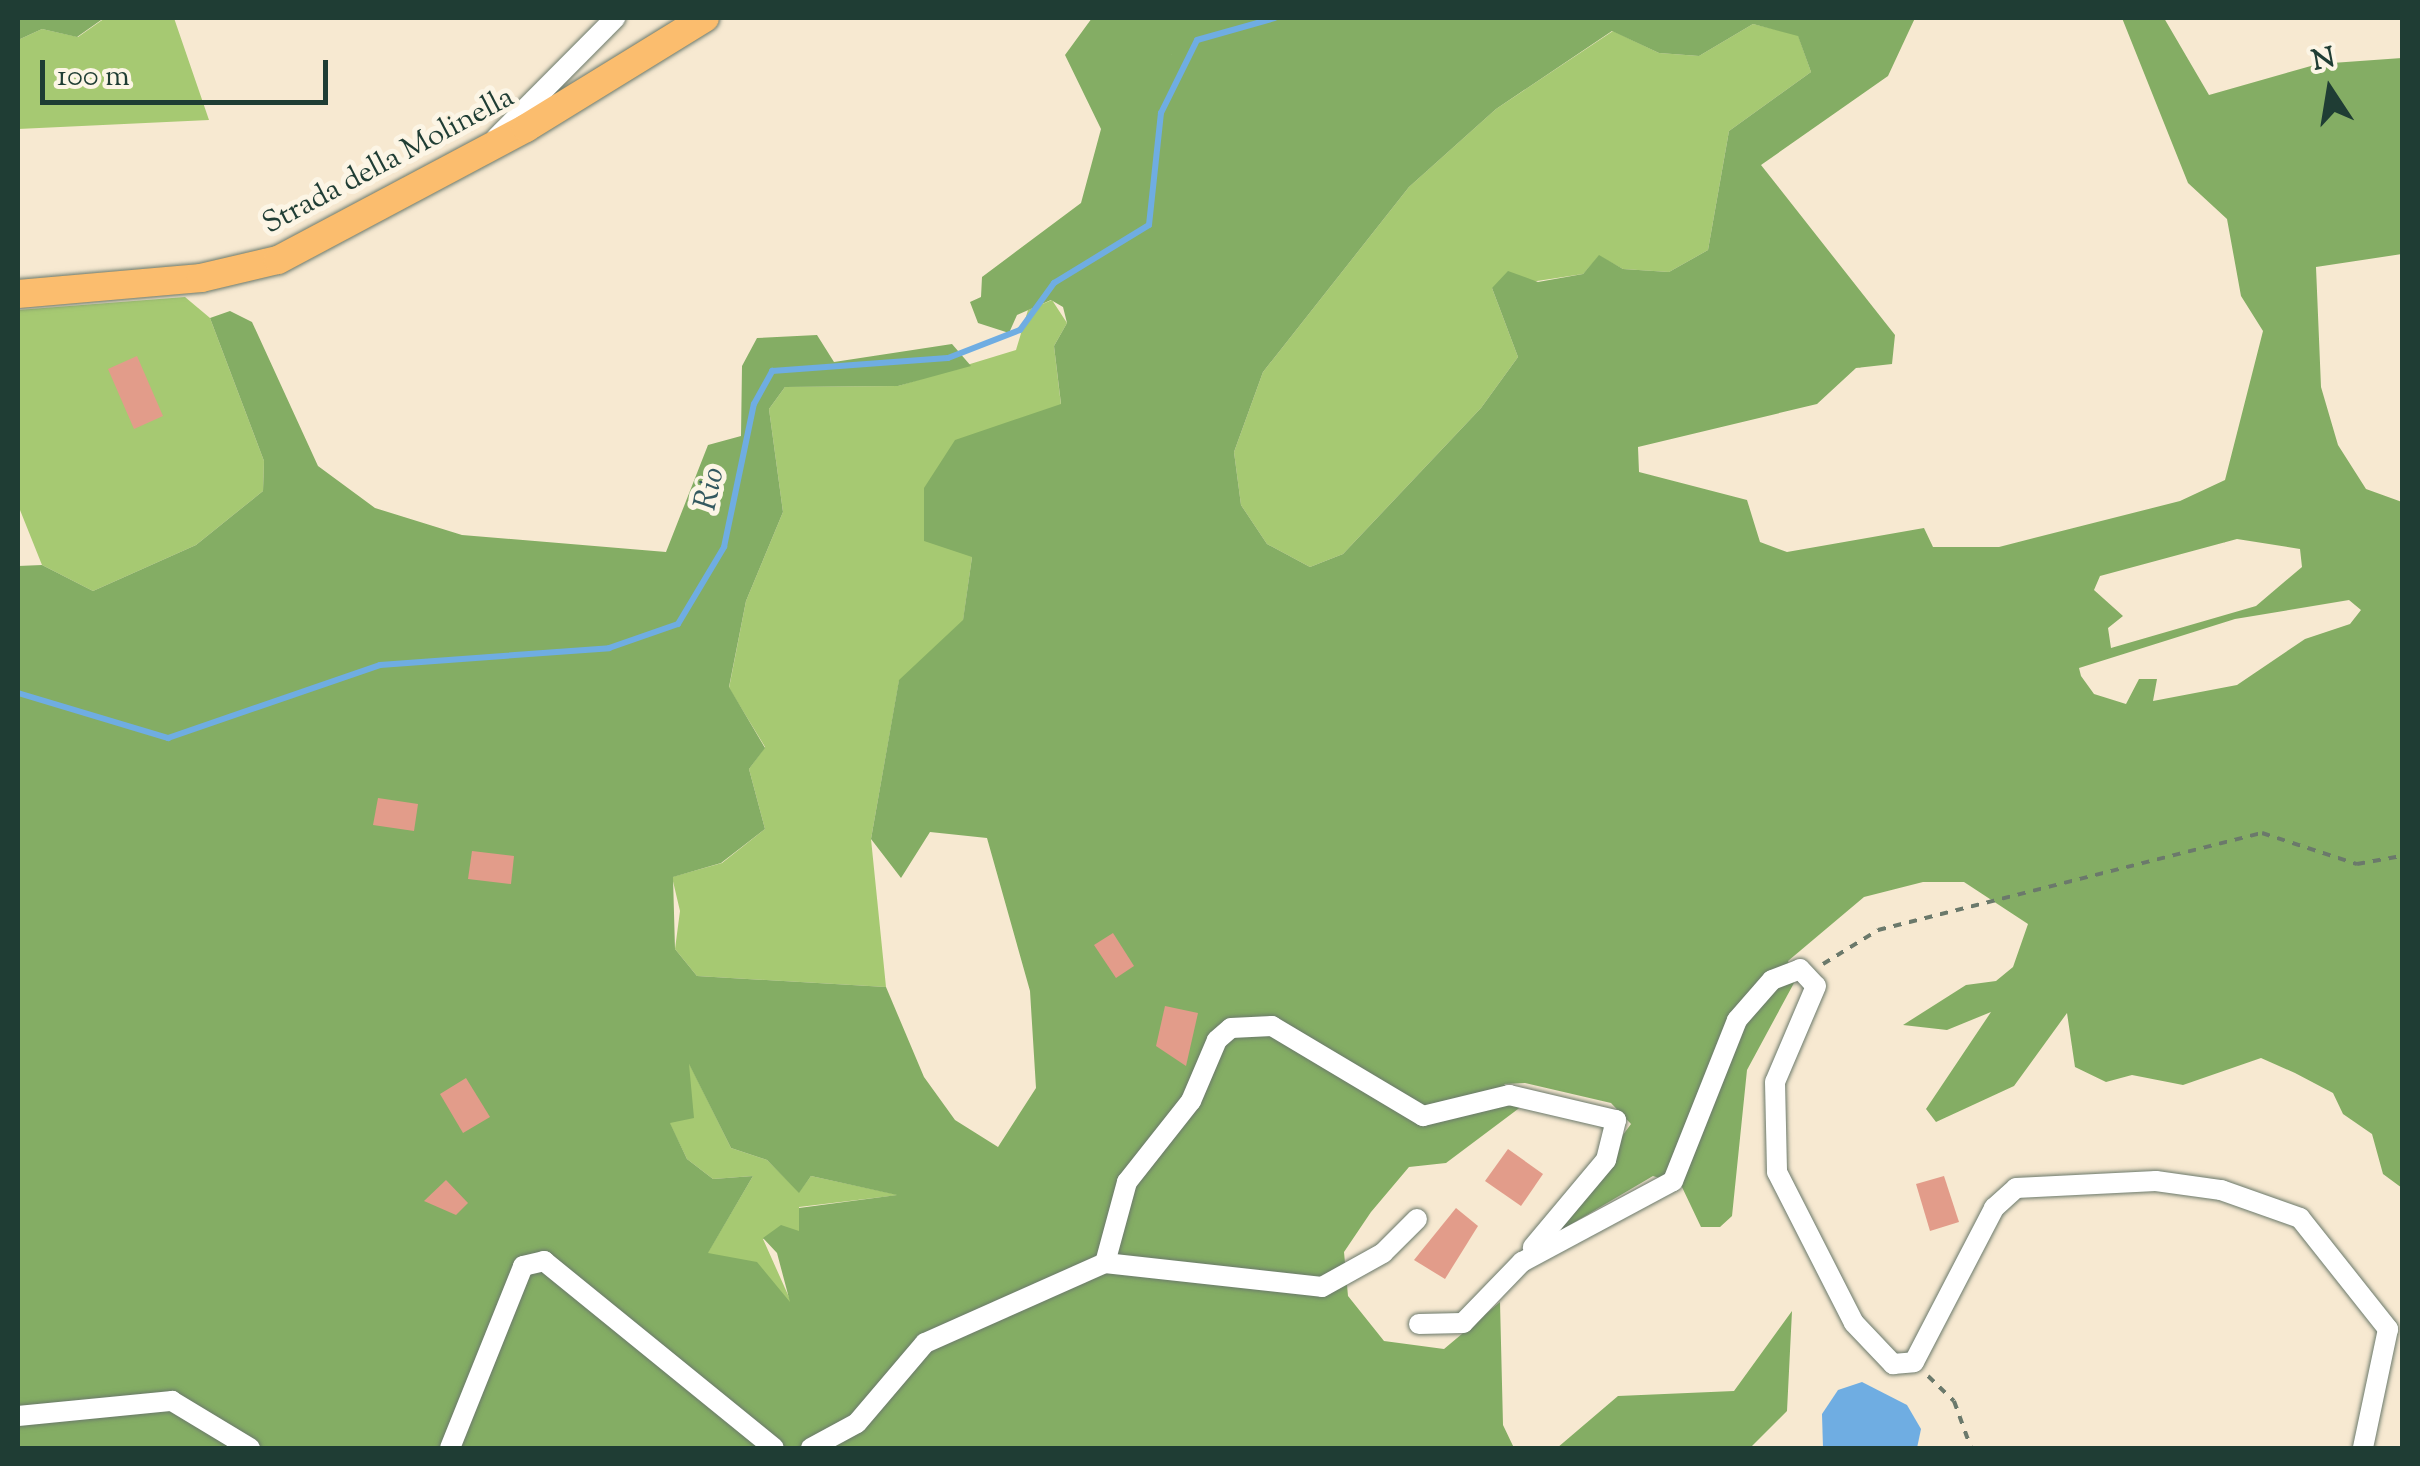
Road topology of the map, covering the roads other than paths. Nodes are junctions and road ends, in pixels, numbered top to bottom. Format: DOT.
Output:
graph roads {
  1 [pos="615,18"];
  2 [pos="705,18"];
  3 [pos="484,150"];
  4 [pos="18,294"];
  5 [pos="1417,1219"];
  6 [pos="1522,1262"];
  7 [pos="1105,1263"];
  8 [pos="1418,1324"];
  9 [pos="18,1416"];
  10 [pos="250,1448"];
  11 [pos="450,1448"];
  12 [pos="774,1448"];
  13 [pos="811,1448"];
  14 [pos="2363,1448"];
  1 -- 3 [label="street"];
  2 -- 3 [label="main road, Strada della Molinella"];
  3 -- 4 [label="main road, Strada della Molinella"];
  5 -- 7 [label="street"];
  6 -- 7 [label="street"];
  6 -- 8 [label="street"];
  6 -- 14 [label="street"];
  7 -- 13 [label="street"];
  9 -- 10 [label="street"];
  11 -- 12 [label="street"];
}
